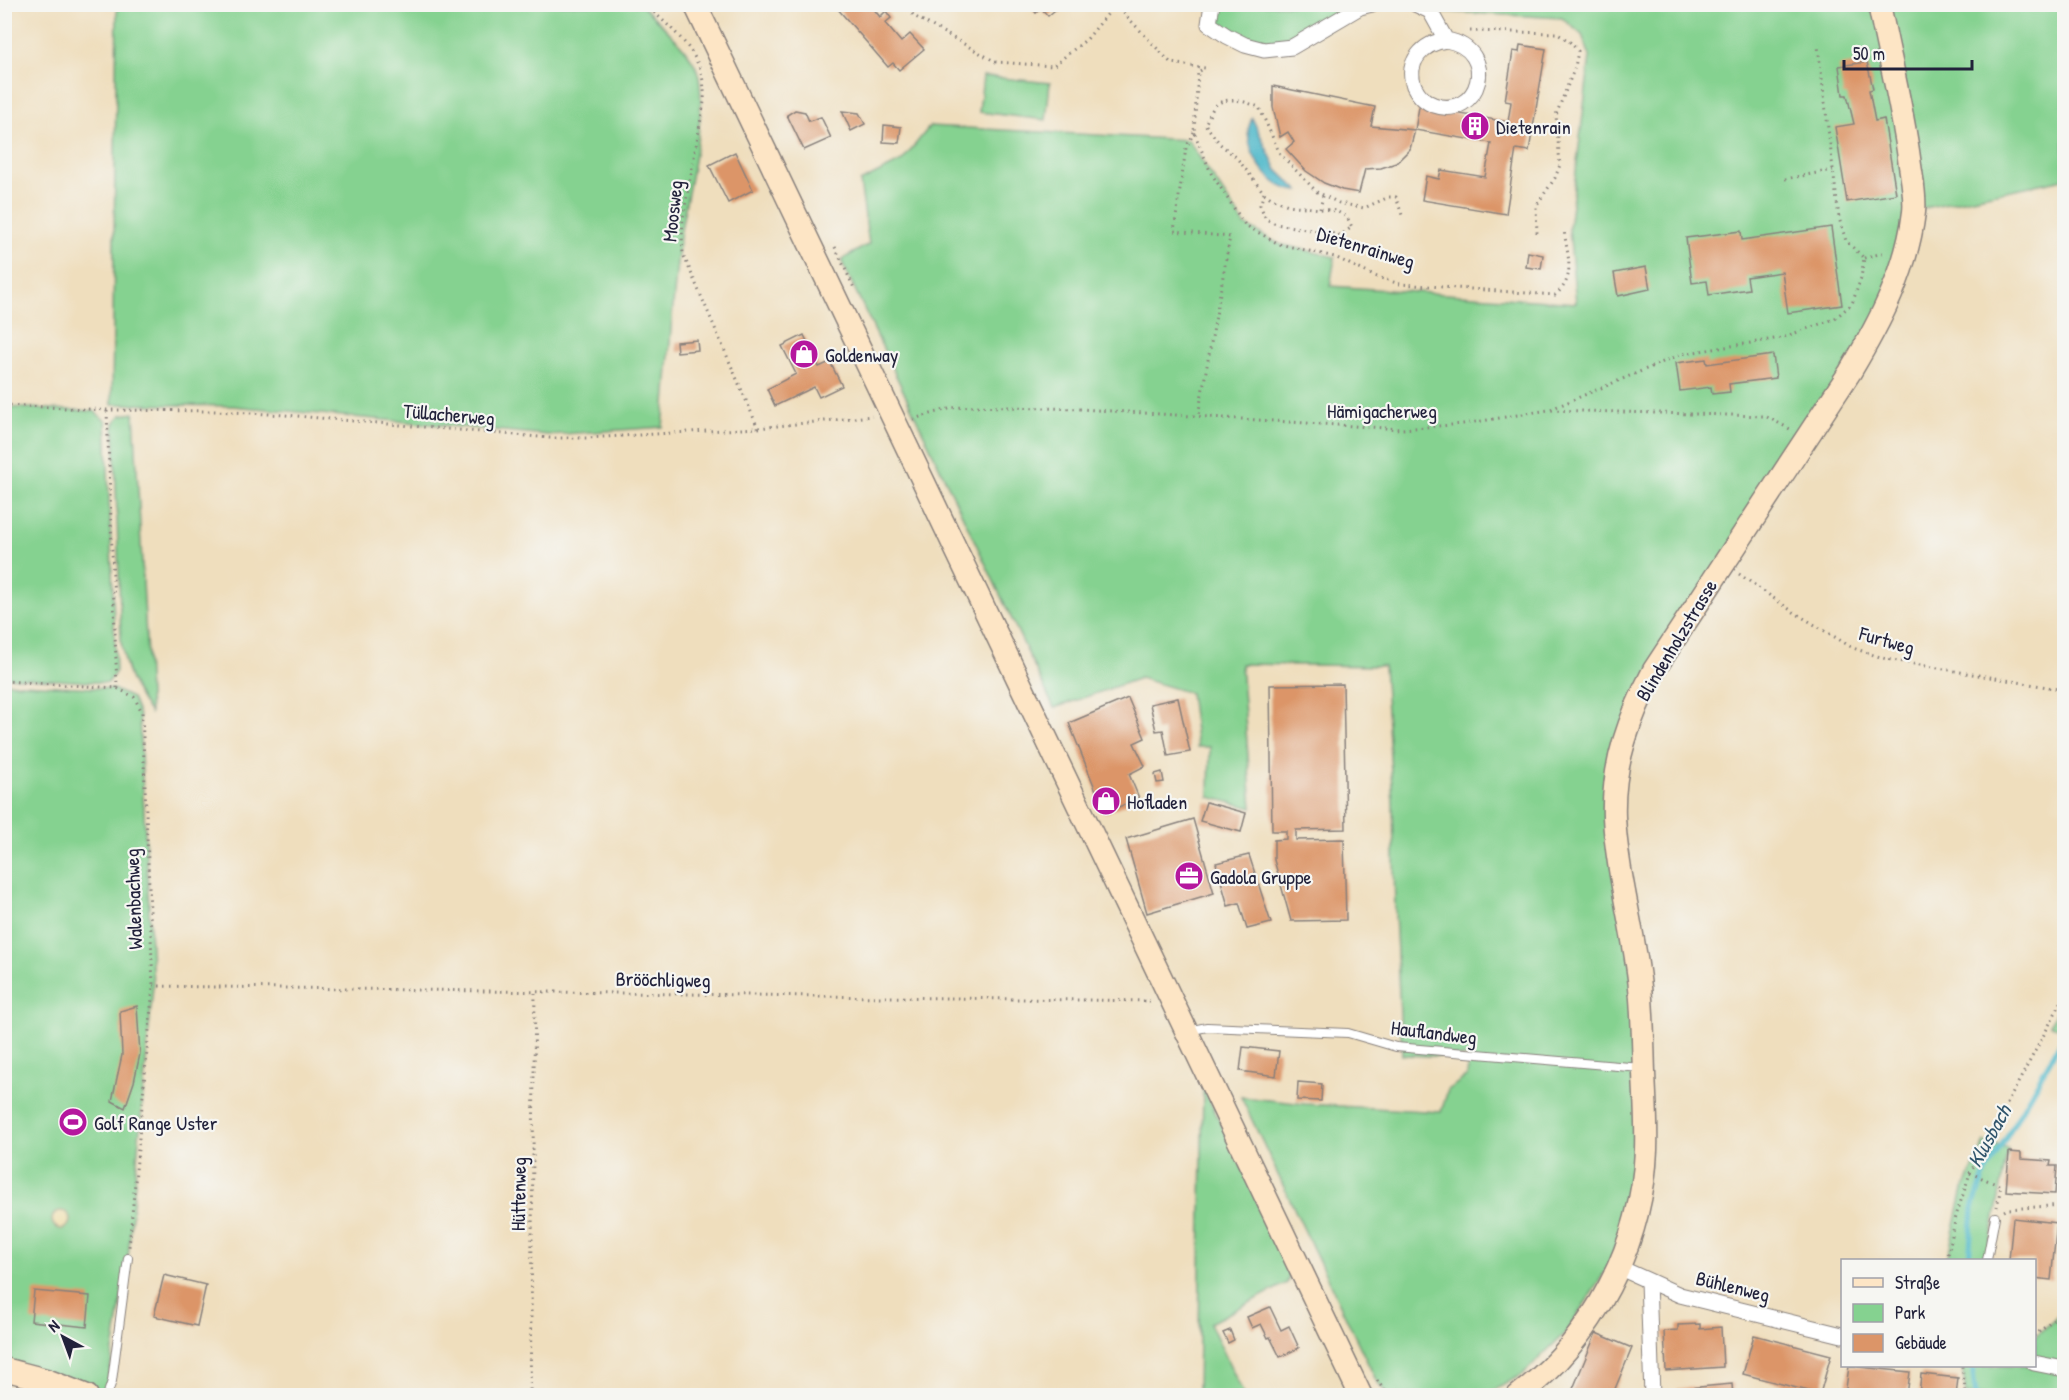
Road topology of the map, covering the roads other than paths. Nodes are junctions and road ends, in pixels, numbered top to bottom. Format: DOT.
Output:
graph roads {
  1 [pos="695,4"];
  2 [pos="1212,4"];
  3 [pos="1372,4"];
  4 [pos="1415,4"];
  5 [pos="1880,4"];
  6 [pos="1444,35"];
  7 [pos="1187,1031"];
  8 [pos="1644,1069"];
  9 [pos="1995,1217"];
  10 [pos="128,1258"];
  11 [pos="1987,1259"];
  12 [pos="1618,1267"];
  13 [pos="1648,1281"];
  14 [pos="1841,1335"];
  15 [pos="2036,1363"];
  16 [pos="4,1369"];
  17 [pos="2064,1369"];
  18 [pos="87,1395"];
  19 [pos="107,1395"];
  20 [pos="1361,1395"];
  21 [pos="1518,1395"];
  22 [pos="1652,1395"];
  1 -- 7 [label="street"];
  2 -- 3 [label="street"];
  4 -- 6 [label="street"];
  5 -- 8 [label="street, Blindenholzstrasse"];
  6 -- 6 [label="street"];
  7 -- 8 [label="lane, Hauflandweg"];
  7 -- 20 [label="street"];
  8 -- 12 [label="street, Blindenholzstrasse"];
  9 -- 11 [label="lane"];
  10 -- 19 [label="lane"];
  12 -- 13 [label="street, Bühlenweg"];
  12 -- 21 [label="street, Blindenholzstrasse"];
  13 -- 14 [label="street, Bühlenweg"];
  13 -- 22 [label="street"];
  15 -- 17 [label="street"];
  16 -- 18 [label="street"];
}
